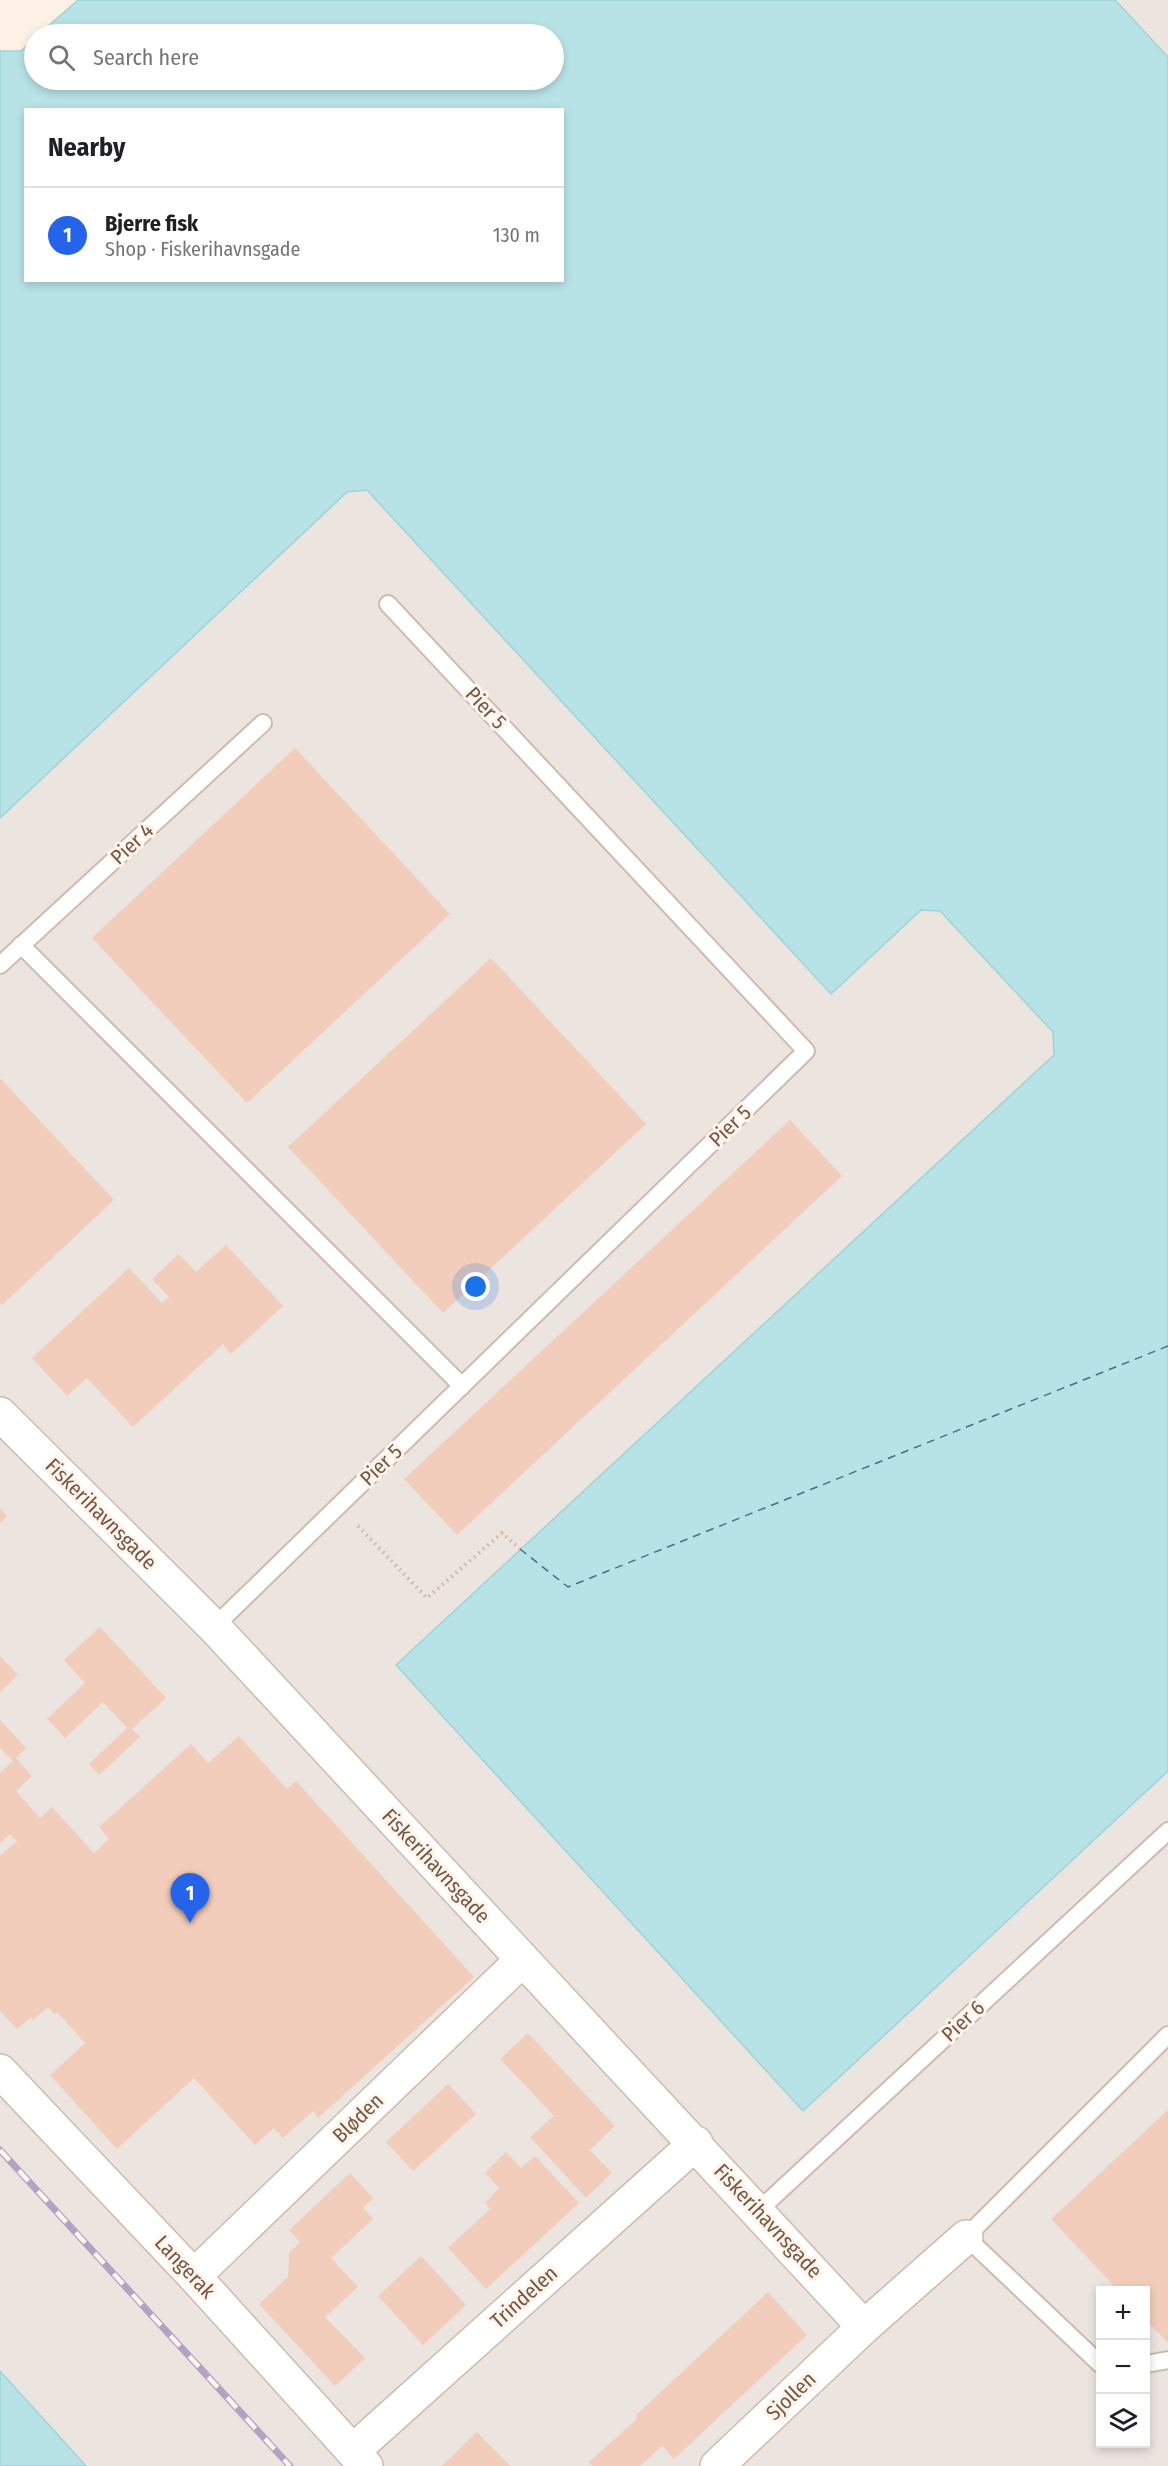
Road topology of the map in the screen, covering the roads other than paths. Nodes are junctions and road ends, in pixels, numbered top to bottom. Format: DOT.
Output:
graph roads {
  1 [pos="388,604"];
  2 [pos="263,723"];
  3 [pos="21,945"];
  4 [pos="0,965"];
  5 [pos="462,1386"];
  6 [pos="0,1414"];
  7 [pos="214,1627"];
  8 [pos="1166,1836"];
  9 [pos="522,1960"];
  10 [pos="1168,2035"];
  11 [pos="0,2071"];
  12 [pos="696,2143"];
  13 [pos="758,2211"];
  14 [pos="966,2237"];
  15 [pos="194,2276"];
  16 [pos="864,2326"];
  17 [pos="1096,2359"];
  18 [pos="1168,2360"];
  19 [pos="1150,2363"];
  20 [pos="359,2459"];
  21 [pos="717,2466"];
  1 -- 5 [label="lane, Pier 5"];
  2 -- 3 [label="lane, Pier 4"];
  3 -- 4 [label="lane, Pier 4"];
  3 -- 5 [label="lane"];
  5 -- 7 [label="lane, Pier 5"];
  6 -- 7 [label="street, Fiskerihavnsgade"];
  7 -- 9 [label="street, Fiskerihavnsgade"];
  8 -- 13 [label="lane, Pier 6"];
  9 -- 12 [label="street, Fiskerihavnsgade"];
  9 -- 15 [label="street, Bløden"];
  10 -- 14 [label="lane"];
  11 -- 15 [label="street, Langerak"];
  12 -- 13 [label="street, Fiskerihavnsgade"];
  12 -- 20 [label="street, Trindelen"];
  13 -- 16 [label="street, Fiskerihavnsgade"];
  14 -- 16 [label="street, Sjollen"];
  14 -- 17 [label="lane"];
  15 -- 20 [label="street, Langerak"];
  16 -- 21 [label="street, Sjollen"];
  18 -- 19 [label="lane"];
}
